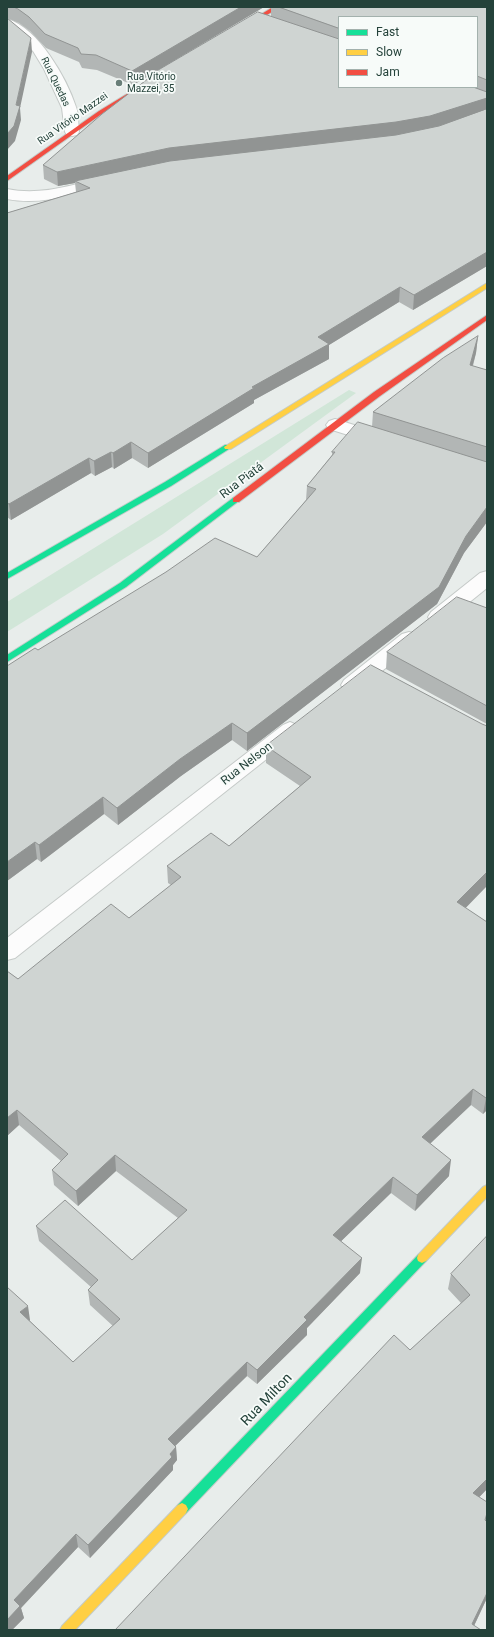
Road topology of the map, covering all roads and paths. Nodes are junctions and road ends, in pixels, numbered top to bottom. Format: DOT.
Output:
graph roads {
  1 [pos="277,7"];
  2 [pos="257,19"];
  3 [pos="7,24"];
  4 [pos="272,24"];
  5 [pos="230,35"];
  6 [pos="156,78"];
  7 [pos="72,132"];
  8 [pos="7,179"];
  9 [pos="115,180"];
  10 [pos="7,194"];
  11 [pos="487,285"];
  12 [pos="487,316"];
  13 [pos="335,425"];
  14 [pos="396,444"];
  15 [pos="7,576"];
  16 [pos="487,578"];
  17 [pos="7,660"];
  18 [pos="369,671"];
  19 [pos="389,682"];
  20 [pos="337,695"];
  21 [pos="305,719"];
  22 [pos="7,951"];
  23 [pos="487,1190"];
  24 [pos="66,1630"];
  1 -- 2 [label="street"];
  2 -- 4 [label="street"];
  2 -- 5 [label="street"];
  3 -- 7 [label="street, Rua Quedas"];
  6 -- 7 [label="street, Rua Vitório Mazzei"];
  7 -- 8 [label="street, Rua Vitório Mazzei"];
  9 -- 10 [label="street"];
  11 -- 15 [label="street"];
  12 -- 13 [label="street, Rua Piatá"];
  13 -- 14 [label="street"];
  13 -- 17 [label="street, Rua Piatá"];
  16 -- 18 [label="street"];
  18 -- 19 [label="street"];
  18 -- 20 [label="street"];
  21 -- 22 [label="street, Rua Nelson"];
  23 -- 24 [label="street, Rua Milton"];
}
